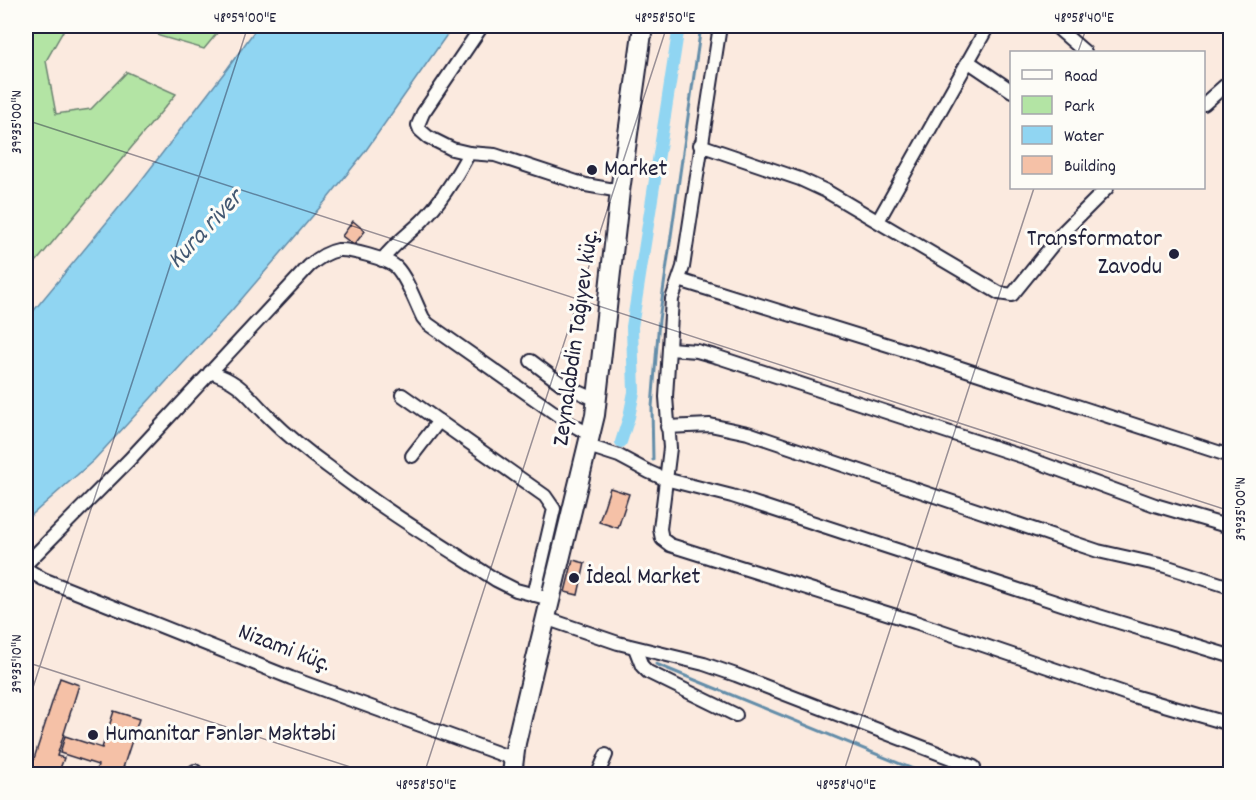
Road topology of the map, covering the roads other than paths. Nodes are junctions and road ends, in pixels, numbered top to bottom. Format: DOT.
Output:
graph roads {
  1 [pos="482,26"];
  2 [pos="643,26"];
  3 [pos="720,26"];
  4 [pos="988,26"];
  5 [pos="1055,26"];
  6 [pos="1084,51"];
  7 [pos="969,62"];
  8 [pos="1230,81"];
  9 [pos="1010,90"];
  10 [pos="1205,102"];
  11 [pos="700,145"];
  12 [pos="469,153"];
  13 [pos="1106,189"];
  14 [pos="620,191"];
  15 [pos="879,221"];
  16 [pos="382,260"];
  17 [pos="680,280"];
  18 [pos="669,349"];
  19 [pos="531,361"];
  20 [pos="210,372"];
  21 [pos="402,395"];
  22 [pos="597,400"];
  23 [pos="439,421"];
  24 [pos="668,427"];
  25 [pos="590,441"];
  26 [pos="412,456"];
  27 [pos="1230,456"];
  28 [pos="665,479"];
  29 [pos="1230,527"];
  30 [pos="26,564"];
  31 [pos="26,568"];
  32 [pos="1230,587"];
  33 [pos="542,597"];
  34 [pos="545,618"];
  35 [pos="635,648"];
  36 [pos="1230,656"];
  37 [pos="736,715"];
  38 [pos="1230,724"];
  39 [pos="606,755"];
  40 [pos="513,766"];
  41 [pos="974,767"];
  42 [pos="598,774"];
  1 -- 12 [label="street"];
  2 -- 14 [label="main road, Zeynalabdin Tağıyev küç."];
  3 -- 11 [label="street"];
  4 -- 7 [label="street"];
  5 -- 6 [label="street"];
  7 -- 9 [label="street"];
  7 -- 15 [label="street"];
  8 -- 10 [label="street"];
  11 -- 15 [label="street"];
  11 -- 17 [label="street"];
  12 -- 14 [label="street"];
  12 -- 16 [label="street"];
  13 -- 15 [label="street"];
  14 -- 22 [label="main road, Zeynalabdin Tağıyev küç."];
  16 -- 20 [label="street"];
  16 -- 25 [label="street"];
  17 -- 18 [label="street"];
  17 -- 27 [label="street"];
  18 -- 24 [label="street"];
  18 -- 29 [label="street"];
  19 -- 22 [label="street"];
  20 -- 30 [label="street"];
  20 -- 33 [label="street"];
  21 -- 23 [label="street"];
  22 -- 25 [label="main road, Zeynalabdin Tağıyev küç."];
  23 -- 26 [label="street"];
  23 -- 33 [label="street"];
  24 -- 28 [label="street"];
  24 -- 32 [label="street"];
  25 -- 28 [label="street"];
  25 -- 33 [label="main road, Zeynalabdin Tağıyev küç."];
  28 -- 36 [label="street"];
  28 -- 38 [label="street"];
  31 -- 40 [label="street, Nizami küç."];
  33 -- 34 [label="main road, Zeynalabdin Tağıyev küç."];
  34 -- 35 [label="street"];
  34 -- 40 [label="main road, Zeynalabdin Tağıyev küç."];
  35 -- 37 [label="street"];
  35 -- 41 [label="street"];
  39 -- 42 [label="street"];
}
